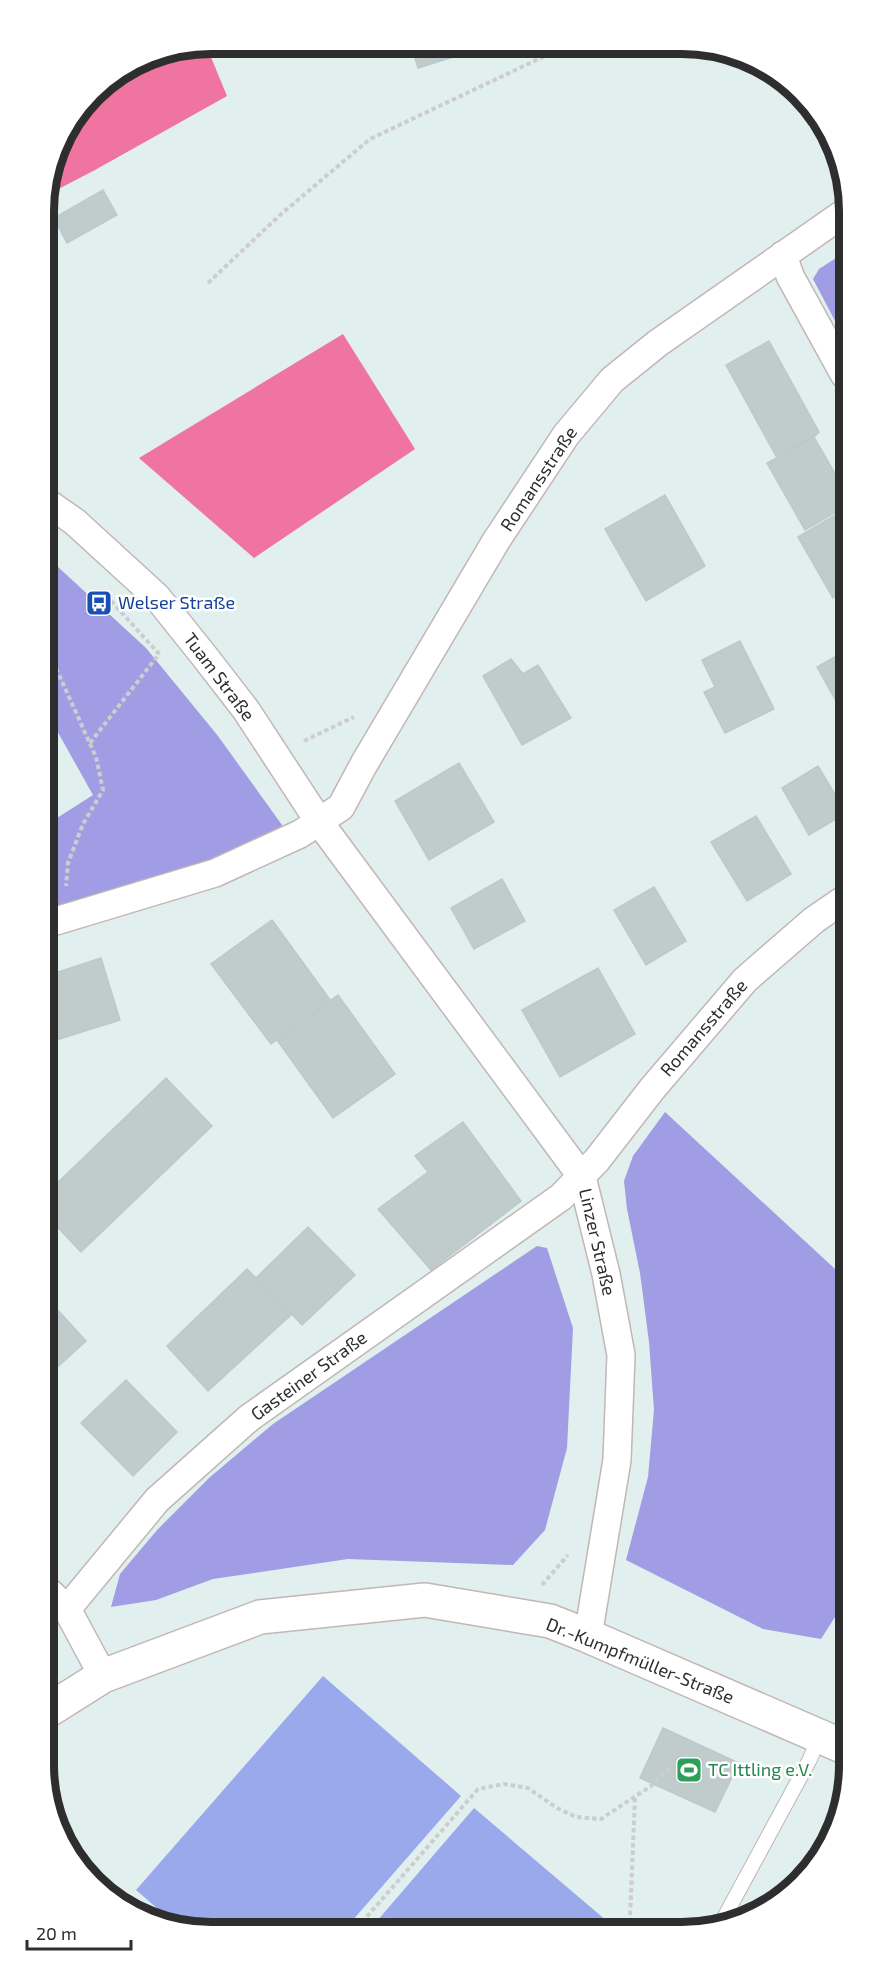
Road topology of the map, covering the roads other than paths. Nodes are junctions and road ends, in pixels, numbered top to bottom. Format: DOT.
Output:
graph roads {
  1 [pos="839,216"];
  2 [pos="783,255"];
  3 [pos="839,365"];
  4 [pos="54,507"];
  5 [pos="320,823"];
  6 [pos="839,903"];
  7 [pos="57,921"];
  8 [pos="582,1177"];
  9 [pos="58,1601"];
  10 [pos="588,1636"];
  11 [pos="104,1676"];
  12 [pos="54,1707"];
  13 [pos="819,1737"];
  14 [pos="839,1745"];
  15 [pos="724,1917"];
  1 -- 2 [label="street, Romansstraße"];
  2 -- 3 [label="street"];
  2 -- 5 [label="street, Romansstraße"];
  4 -- 5 [label="street, Tuam Straße"];
  5 -- 7 [label="street"];
  5 -- 8 [label="street, Linzer Straße"];
  6 -- 8 [label="street, Romansstraße"];
  8 -- 9 [label="street, Gasteiner Straße"];
  8 -- 10 [label="street, Linzer Straße"];
  9 -- 11 [label="street"];
  10 -- 11 [label="street, Dr.-Kumpfmüller-Straße"];
  10 -- 13 [label="street, Dr.-Kumpfmüller-Straße"];
  11 -- 12 [label="street, Dr.-Kumpfmüller-Straße"];
  13 -- 14 [label="street, Dr.-Kumpfmüller-Straße"];
  13 -- 15 [label="lane"];
}
